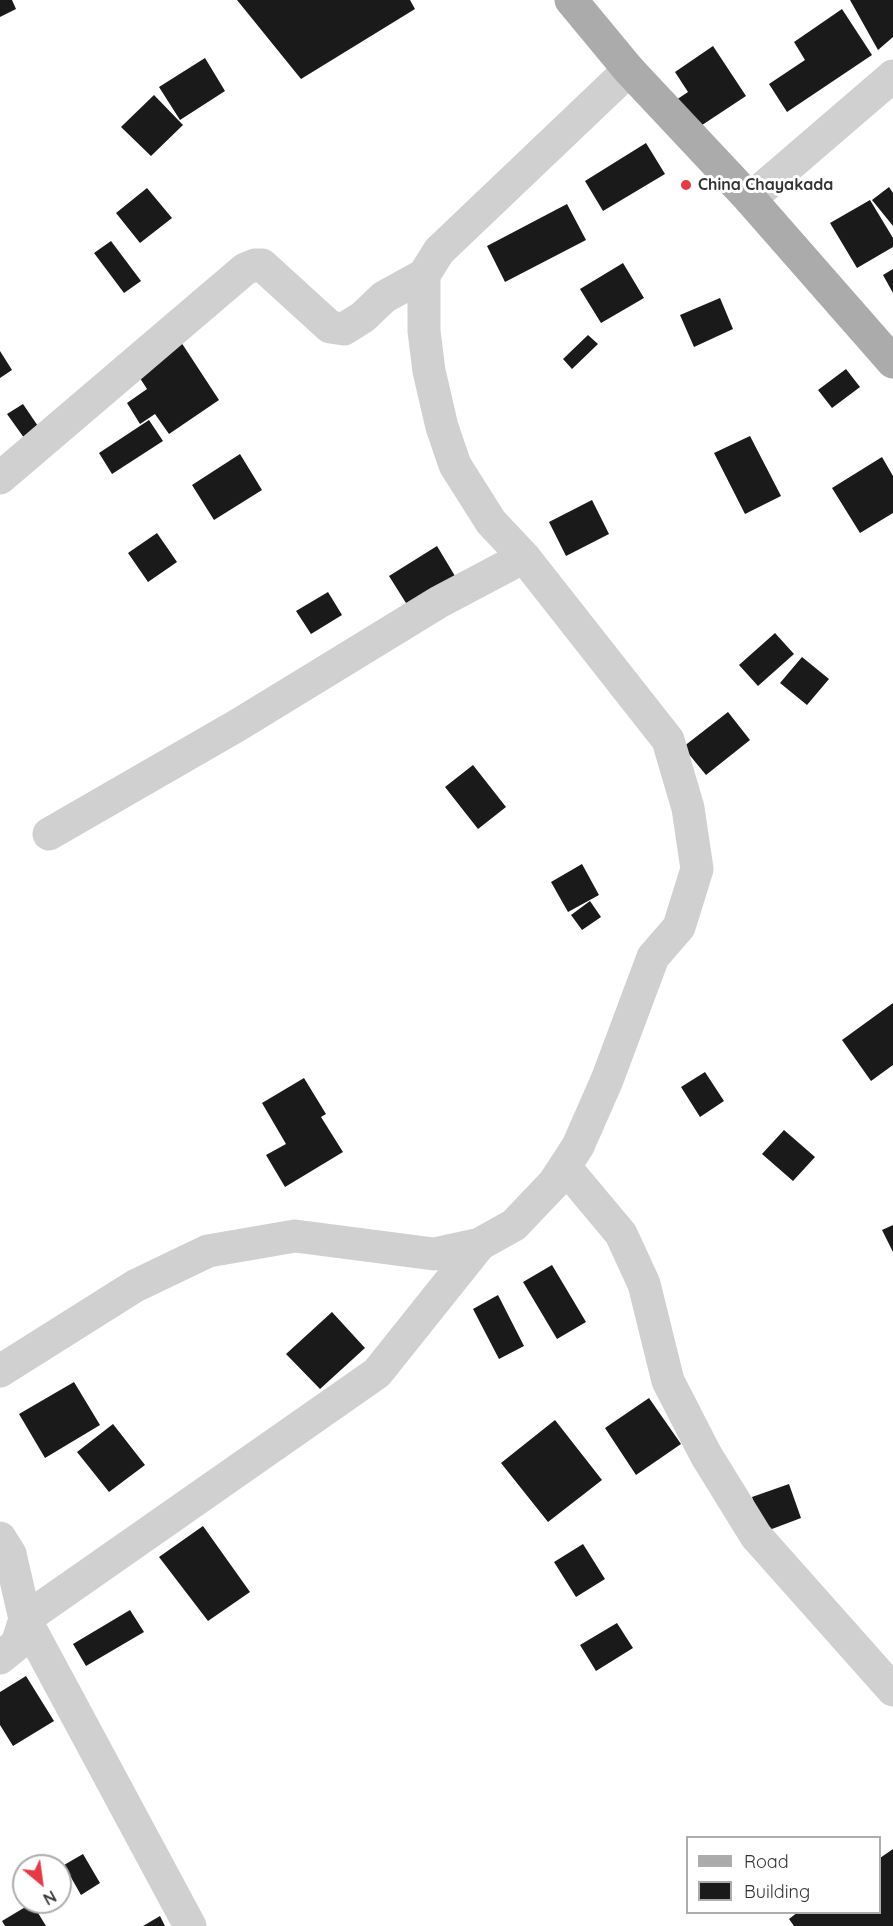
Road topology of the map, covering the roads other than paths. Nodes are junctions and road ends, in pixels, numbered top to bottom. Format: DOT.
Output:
graph roads {
  1 [pos="572,0"];
  2 [pos="628,70"];
  3 [pos="893,76"];
  4 [pos="750,199"];
  5 [pos="424,275"];
  6 [pos="893,362"];
  7 [pos="0,478"];
  8 [pos="524,557"];
  9 [pos="49,834"];
  10 [pos="565,1167"];
  11 [pos="480,1244"];
  12 [pos="0,1371"];
  13 [pos="0,1538"];
  14 [pos="25,1619"];
  15 [pos="0,1658"];
  16 [pos="893,1690"];
  17 [pos="190,1926"];
  1 -- 2 [label="main road"];
  2 -- 4 [label="main road"];
  2 -- 5 [label="street"];
  3 -- 4 [label="street"];
  4 -- 6 [label="main road"];
  5 -- 7 [label="street"];
  5 -- 8 [label="street"];
  8 -- 9 [label="street"];
  8 -- 10 [label="street"];
  10 -- 11 [label="street"];
  10 -- 16 [label="street"];
  11 -- 12 [label="street"];
  11 -- 14 [label="street"];
  13 -- 14 [label="street"];
  14 -- 15 [label="street"];
  14 -- 17 [label="street"];
}
